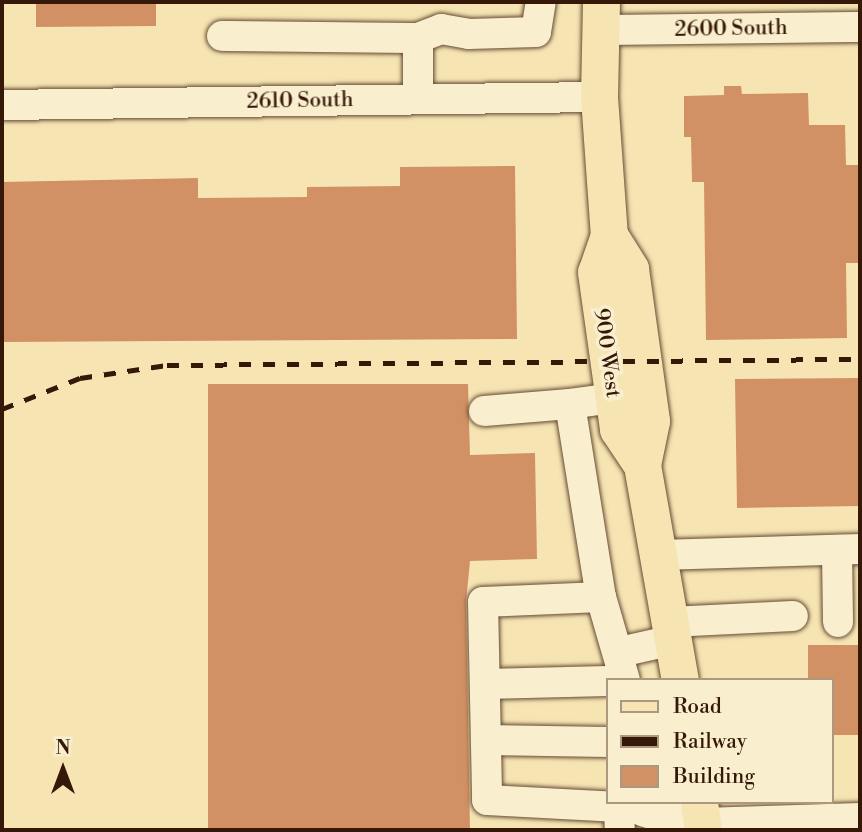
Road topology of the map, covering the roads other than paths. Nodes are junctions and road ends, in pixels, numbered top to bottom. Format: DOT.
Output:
graph roads {
  1 [pos="541,2"];
  2 [pos="601,16"];
  3 [pos="860,27"];
  4 [pos="222,36"];
  5 [pos="418,38"];
  6 [pos="599,97"];
  7 [pos="418,99"];
  8 [pos="2,105"];
  9 [pos="609,235"];
  10 [pos="613,398"];
  11 [pos="570,404"];
  12 [pos="484,411"];
  13 [pos="642,465"];
  14 [pos="849,549"];
  15 [pos="659,555"];
  16 [pos="601,597"];
  17 [pos="793,616"];
  18 [pos="838,622"];
  19 [pos="672,631"];
  20 [pos="622,666"];
  21 [pos="680,678"];
  22 [pos="606,681"];
  23 [pos="485,684"];
  24 [pos="486,740"];
  25 [pos="606,742"];
  26 [pos="800,811"];
  27 [pos="631,813"];
  28 [pos="701,818"];
  29 [pos="860,818"];
  1 -- 5 [label="street"];
  2 -- 3 [label="street, 2600 South"];
  2 -- 6 [label="main road, 900 West"];
  4 -- 5 [label="street"];
  5 -- 7 [label="street"];
  6 -- 7 [label="street, 2610 South"];
  6 -- 9 [label="main road, 900 West"];
  7 -- 8 [label="street, 2610 South"];
  9 -- 10 [label="main road, 900 West"];
  9 -- 13 [label="main road, 900 West"];
  10 -- 11 [label="street"];
  10 -- 13 [label="main road, 900 West"];
  11 -- 12 [label="street"];
  11 -- 16 [label="street"];
  13 -- 15 [label="main road, 900 West"];
  14 -- 15 [label="street"];
  14 -- 18 [label="street"];
  15 -- 19 [label="main road, 900 West"];
  16 -- 20 [label="street"];
  16 -- 23 [label="street"];
  17 -- 19 [label="street"];
  19 -- 20 [label="street"];
  19 -- 21 [label="main road, 900 West"];
  22 -- 23 [label="street"];
  23 -- 24 [label="street"];
  24 -- 25 [label="street"];
  24 -- 27 [label="street"];
  26 -- 28 [label="street"];
  26 -- 29 [label="street"];
  27 -- 28 [label="street"];
}
